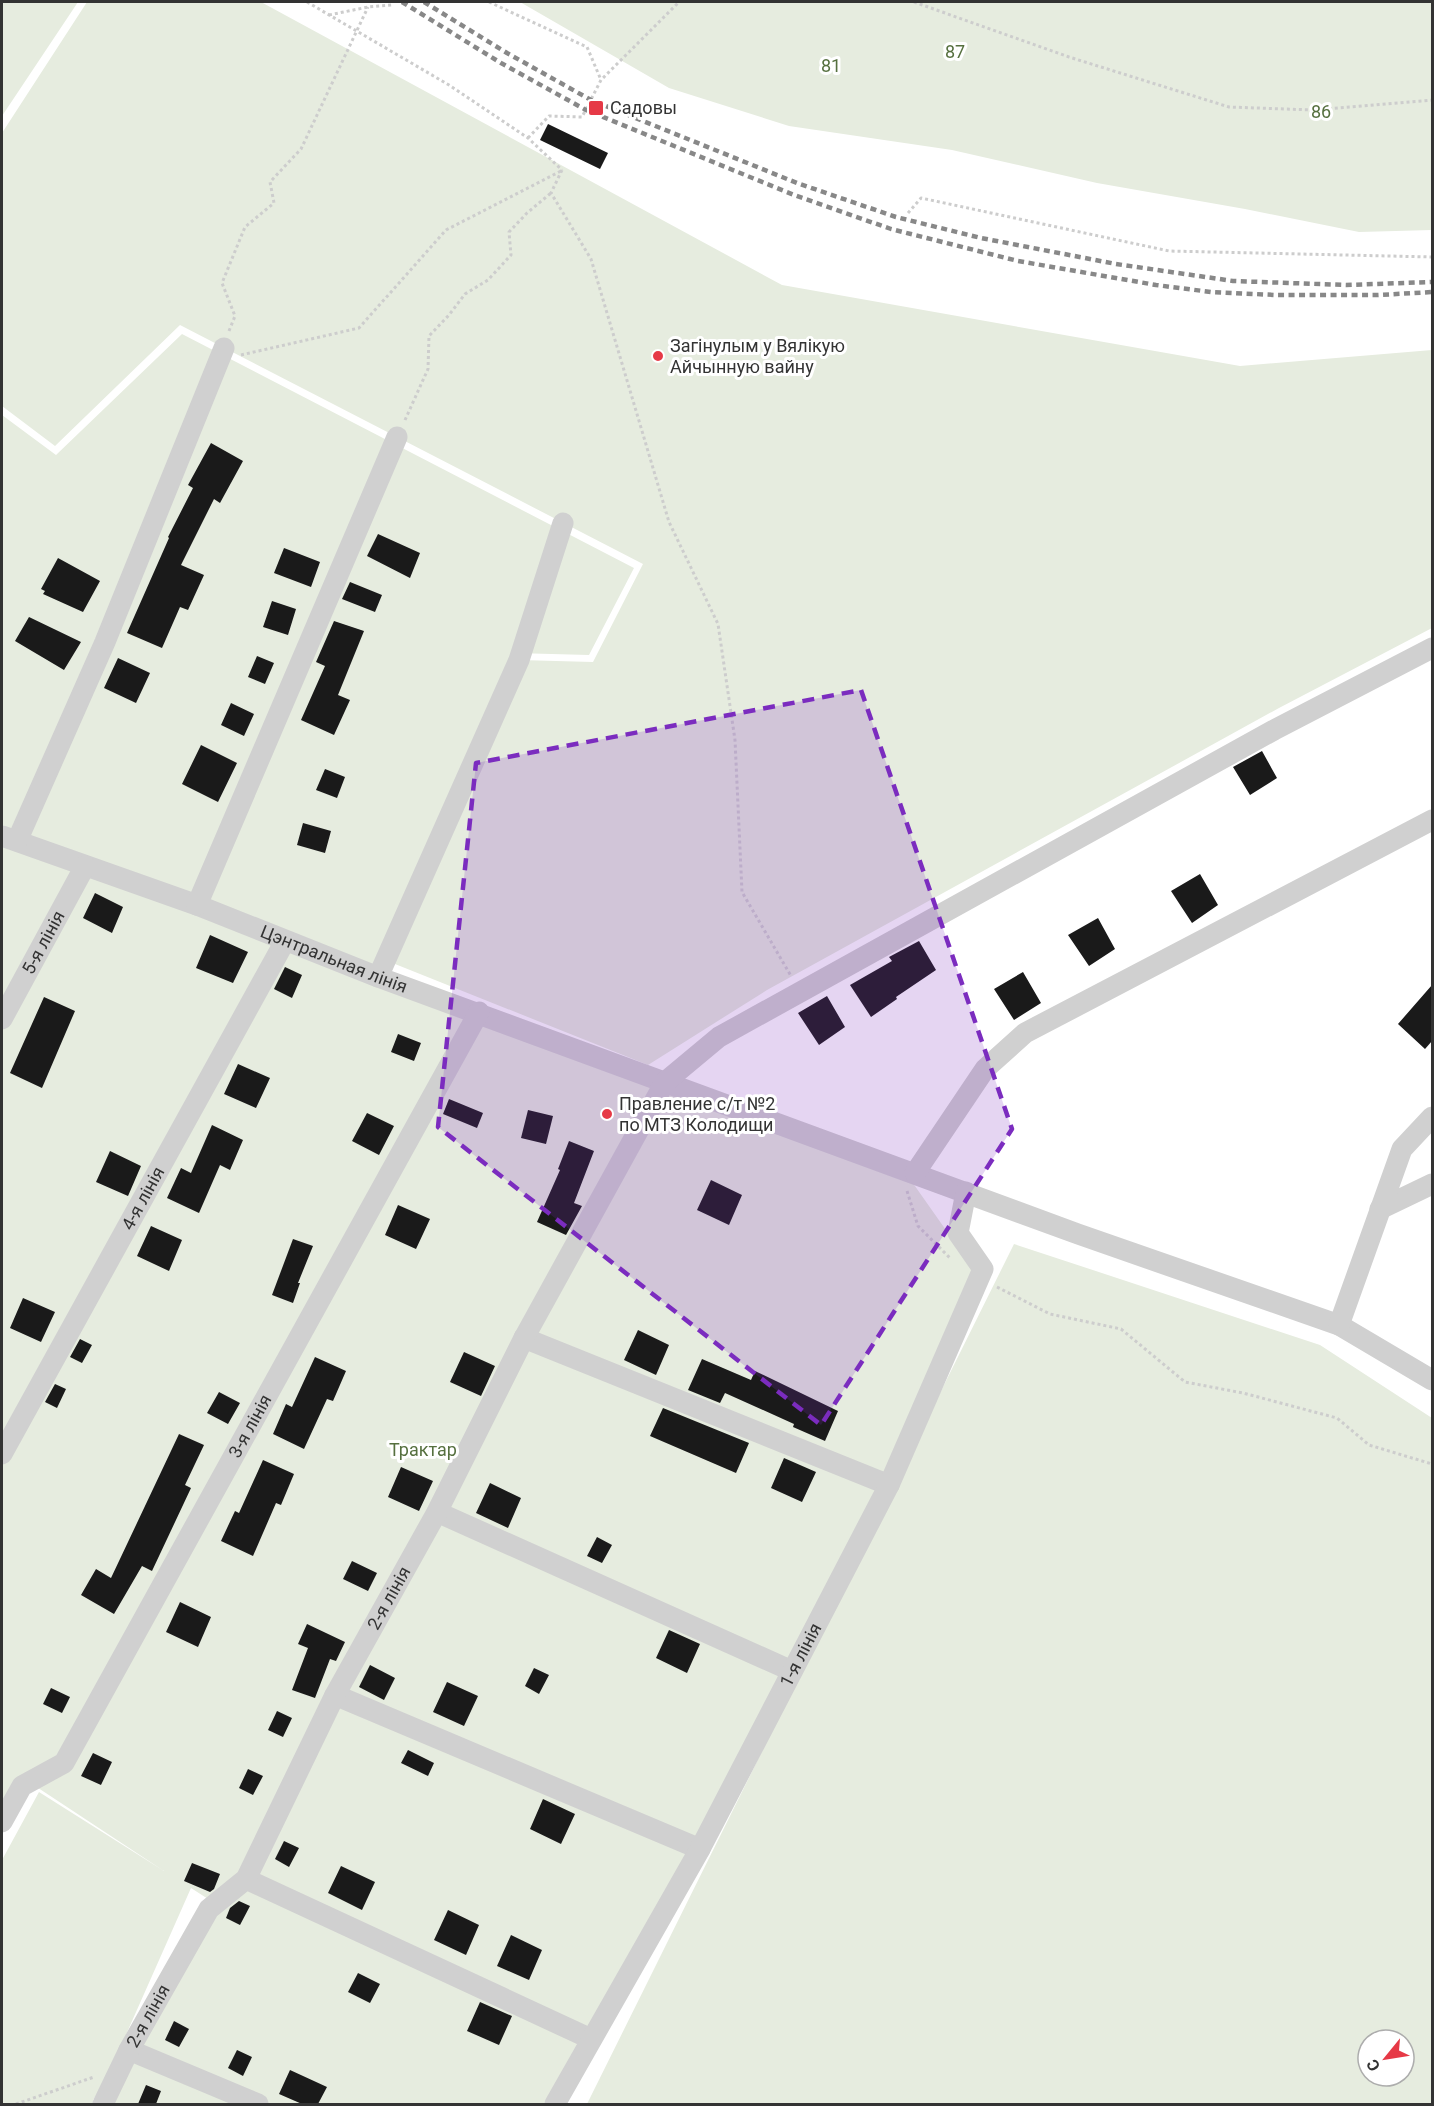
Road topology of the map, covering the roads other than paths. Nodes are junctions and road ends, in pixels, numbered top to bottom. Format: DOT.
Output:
graph roads {
  1 [pos="224,348"];
  2 [pos="397,437"];
  3 [pos="563,523"];
  4 [pos="1432,648"];
  5 [pos="1432,820"];
  6 [pos="9,838"];
  7 [pos="85,866"];
  8 [pos="197,905"];
  9 [pos="285,940"];
  10 [pos="378,977"];
  11 [pos="479,1012"];
  12 [pos="2,1019"];
  13 [pos="665,1082"];
  14 [pos="1432,1117"];
  15 [pos="910,1178"];
  16 [pos="1432,1184"];
  17 [pos="966,1192"];
  18 [pos="1380,1209"];
  19 [pos="1340,1325"];
  20 [pos="524,1338"];
  21 [pos="1432,1380"];
  22 [pos="2,1454"];
  23 [pos="889,1485"];
  24 [pos="437,1512"];
  25 [pos="792,1671"];
  26 [pos="335,1695"];
  27 [pos="2,1822"];
  28 [pos="700,1849"];
  29 [pos="246,1880"];
  30 [pos="591,2039"];
  31 [pos="125,2059"];
  32 [pos="103,2104"];
  33 [pos="258,2104"];
  34 [pos="555,2104"];
  1 -- 6 [label="street"];
  2 -- 8 [label="street"];
  3 -- 10 [label="street"];
  4 -- 13 [label="street"];
  5 -- 15 [label="street"];
  6 -- 7 [label="street, Цэнтральная лінія"];
  7 -- 8 [label="street, Цэнтральная лінія"];
  7 -- 12 [label="street, 5-я лінія"];
  8 -- 9 [label="street, Цэнтральная лінія"];
  9 -- 10 [label="street, Цэнтральная лінія"];
  9 -- 22 [label="street, 4-я лінія"];
  10 -- 11 [label="street, Цэнтральная лінія"];
  11 -- 13 [label="street, Цэнтральная лінія"];
  11 -- 27 [label="street, 3-я лінія"];
  13 -- 15 [label="street, Цэнтральная лінія"];
  13 -- 20 [label="street, 2-я лінія"];
  14 -- 18 [label="street"];
  15 -- 17 [label="street, Цэнтральная лінія"];
  16 -- 18 [label="street"];
  17 -- 19 [label="street, Цэнтральная лінія"];
  17 -- 23 [label="street, 1-я лінія"];
  18 -- 19 [label="street"];
  19 -- 21 [label="street, Цэнтральная лінія"];
  20 -- 23 [label="street"];
  20 -- 24 [label="street, 2-я лінія"];
  23 -- 25 [label="street, 1-я лінія"];
  24 -- 25 [label="street"];
  24 -- 26 [label="street, 2-я лінія"];
  25 -- 28 [label="street, 1-я лінія"];
  26 -- 28 [label="street"];
  26 -- 29 [label="street, 2-я лінія"];
  28 -- 30 [label="street, 1-я лінія"];
  29 -- 30 [label="street"];
  29 -- 31 [label="street, 2-я лінія"];
  30 -- 34 [label="street, 1-я лінія"];
  31 -- 32 [label="street, 2-я лінія"];
  31 -- 33 [label="street"];
}
